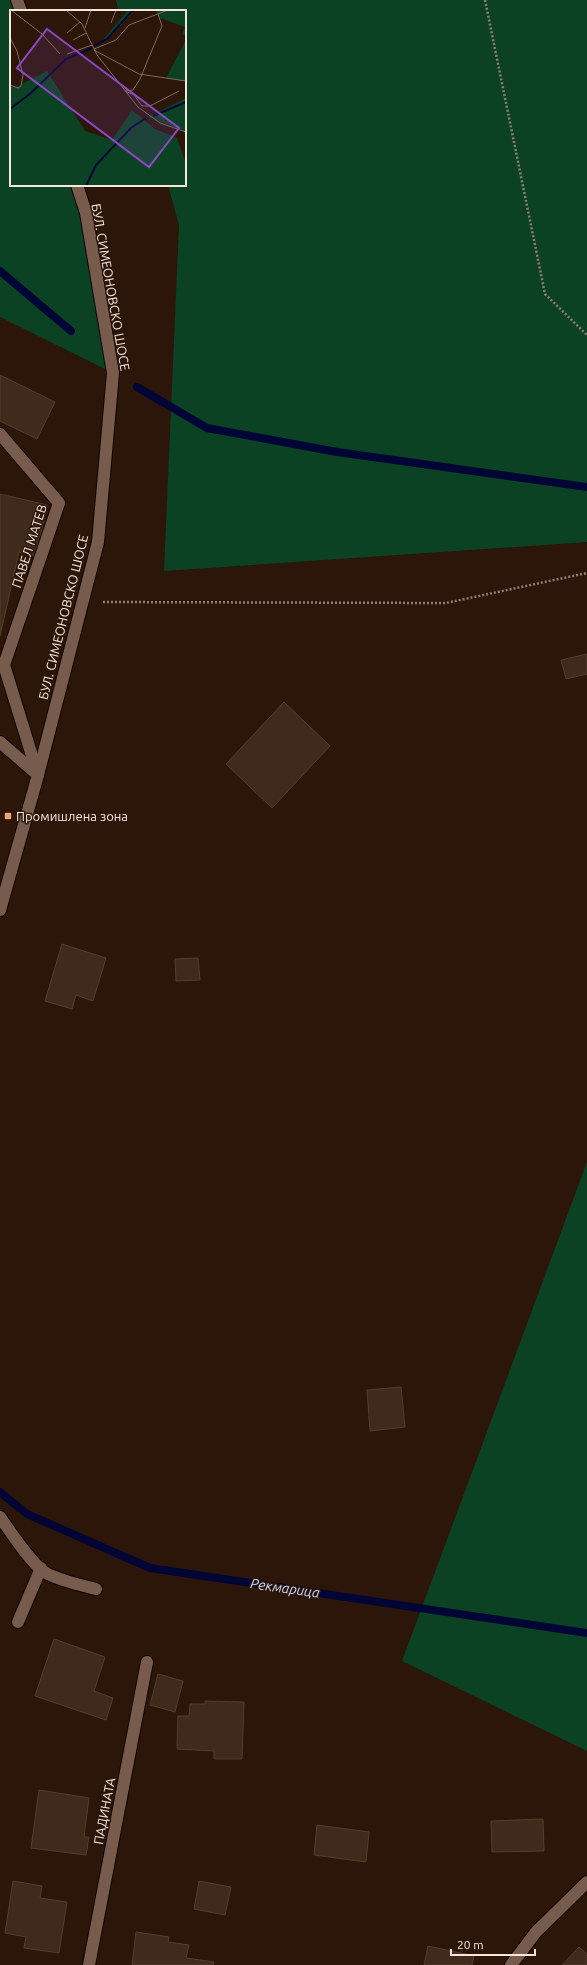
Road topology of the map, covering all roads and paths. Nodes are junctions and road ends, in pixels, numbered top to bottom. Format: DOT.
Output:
graph roads {
  1 [pos="17,0"];
  2 [pos="485,0"];
  3 [pos="21,10"];
  4 [pos="77,186"];
  5 [pos="587,335"];
  6 [pos="0,434"];
  7 [pos="587,573"];
  8 [pos="83,602"];
  9 [pos="0,742"];
  10 [pos="38,775"];
  11 [pos="0,910"];
  12 [pos="0,1517"];
  13 [pos="41,1568"];
  14 [pos="96,1589"];
  15 [pos="18,1622"];
  16 [pos="147,1662"];
  17 [pos="587,1882"];
  18 [pos="89,1965"];
  19 [pos="512,1965"];
  1 -- 3 [label="street"];
  2 -- 5 [label="path"];
  4 -- 8 [label="street, БУЛ. СИМЕОНОВСКО ШОСЕ"];
  6 -- 10 [label="street, ПАВЕЛ МАТЕВ"];
  7 -- 8 [label="path"];
  8 -- 10 [label="street, БУЛ. СИМЕОНОВСКО ШОСЕ"];
  9 -- 10 [label="street"];
  10 -- 11 [label="street, БУЛ. СИМЕОНОВСКО ШОСЕ"];
  12 -- 13 [label="street"];
  13 -- 14 [label="street"];
  13 -- 15 [label="street"];
  16 -- 18 [label="street, ПАДИНАТА"];
  17 -- 19 [label="street"];
}
